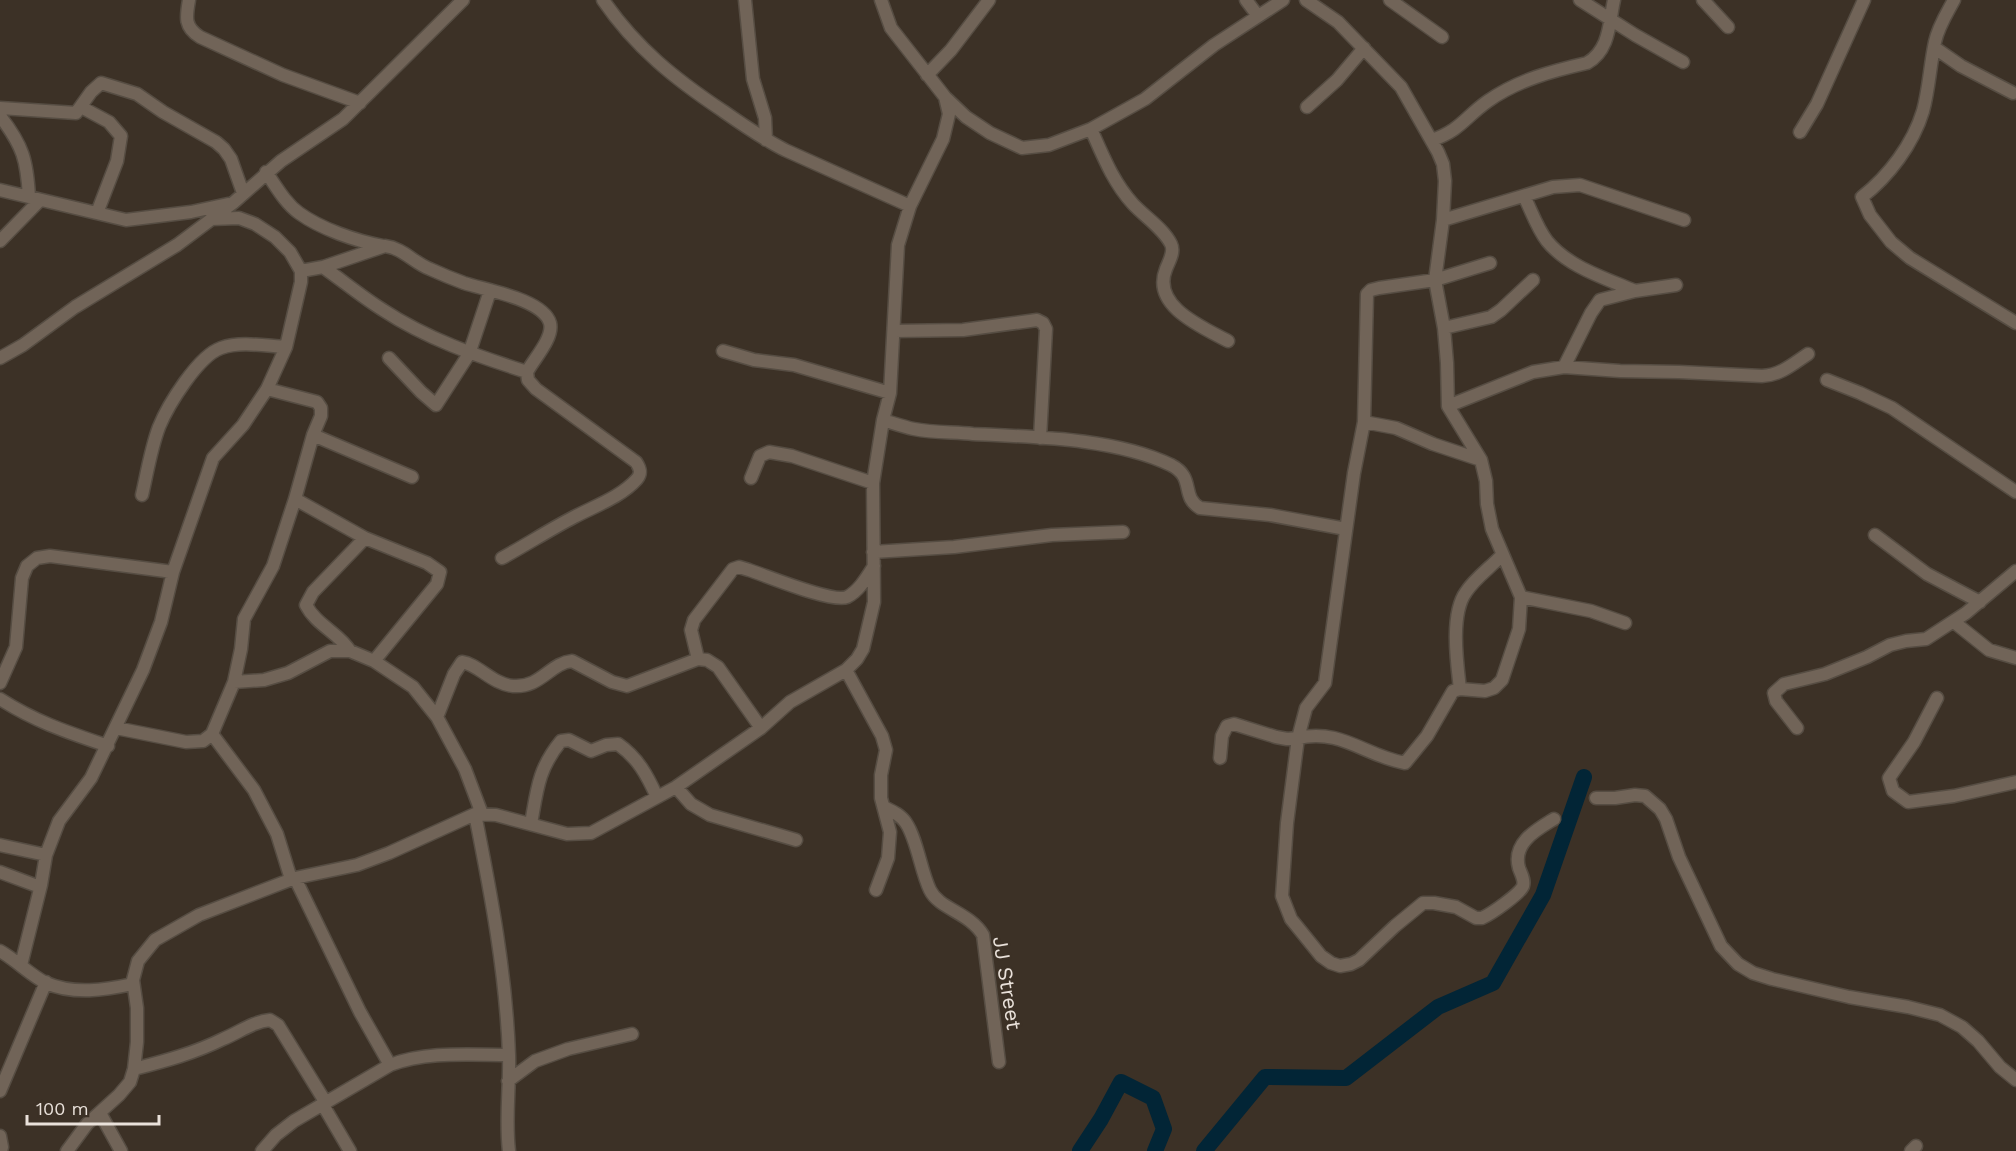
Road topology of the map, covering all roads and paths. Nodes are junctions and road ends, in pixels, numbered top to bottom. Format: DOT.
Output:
graph roads {
  1 [pos="189,0"];
  2 [pos="463,0"];
  3 [pos="603,0"];
  4 [pos="745,0"];
  5 [pos="881,0"];
  6 [pos="989,0"];
  7 [pos="1246,0"];
  8 [pos="1283,0"];
  9 [pos="1306,0"];
  10 [pos="1390,0"];
  11 [pos="1580,0"];
  12 [pos="1614,0"];
  13 [pos="1703,0"];
  14 [pos="1864,0"];
  15 [pos="1954,0"];
  16 [pos="1258,16"];
  17 [pos="1610,18"];
  18 [pos="1728,27"];
  19 [pos="1442,37"];
  20 [pos="1364,48"];
  21 [pos="1935,48"];
  22 [pos="1683,62"];
  23 [pos="927,75"];
  24 [pos="2013,93"];
  25 [pos="945,97"];
  26 [pos="360,103"];
  27 [pos="81,107"];
  28 [pos="1307,107"];
  29 [pos="0,108"];
  30 [pos="0,116"];
  31 [pos="1091,129"];
  32 [pos="1800,132"];
  33 [pos="766,140"];
  34 [pos="1432,140"];
  35 [pos="267,172"];
  36 [pos="0,190"];
  37 [pos="243,193"];
  38 [pos="1524,195"];
  39 [pos="34,198"];
  40 [pos="233,203"];
  41 [pos="910,206"];
  42 [pos="97,213"];
  43 [pos="211,219"];
  44 [pos="1443,220"];
  45 [pos="1684,220"];
  46 [pos="0,242"];
  47 [pos="385,246"];
  48 [pos="1490,263"];
  49 [pos="323,267"];
  50 [pos="301,271"];
  51 [pos="1436,280"];
  52 [pos="1533,280"];
  53 [pos="1676,285"];
  54 [pos="490,291"];
  55 [pos="1635,291"];
  56 [pos="2016,322"];
  57 [pos="1444,328"];
  58 [pos="894,331"];
  59 [pos="1227,341"];
  60 [pos="286,347"];
  61 [pos="723,351"];
  62 [pos="469,354"];
  63 [pos="1808,354"];
  64 [pos="0,358"];
  65 [pos="389,358"];
  66 [pos="1564,366"];
  67 [pos="526,372"];
  68 [pos="1827,380"];
  69 [pos="267,389"];
  70 [pos="890,393"];
  71 [pos="1448,406"];
  72 [pos="883,420"];
  73 [pos="1364,422"];
  74 [pos="313,435"];
  75 [pos="1040,438"];
  76 [pos="1481,460"];
  77 [pos="412,477"];
  78 [pos="750,478"];
  79 [pos="873,483"];
  80 [pos="2016,492"];
  81 [pos="142,495"];
  82 [pos="295,500"];
  83 [pos="1346,529"];
  84 [pos="1124,532"];
  85 [pos="1875,535"];
  86 [pos="365,538"];
  87 [pos="873,552"];
  88 [pos="1502,555"];
  89 [pos="502,558"];
  90 [pos="874,566"];
  91 [pos="2016,571"];
  92 [pos="173,572"];
  93 [pos="1521,597"];
  94 [pos="1980,602"];
  95 [pos="1954,622"];
  96 [pos="1625,623"];
  97 [pos="350,651"];
  98 [pos="2016,658"];
  99 [pos="698,659"];
  100 [pos="374,662"];
  101 [pos="846,670"];
  102 [pos="234,682"];
  103 [pos="0,683"];
  104 [pos="1460,689"];
  105 [pos="1937,698"];
  106 [pos="0,699"];
  107 [pos="437,717"];
  108 [pos="116,728"];
  109 [pos="761,728"];
  110 [pos="1797,728"];
  111 [pos="212,734"];
  112 [pos="1298,738"];
  113 [pos="108,746"];
  114 [pos="1220,758"];
  115 [pos="2016,782"];
  116 [pos="676,787"];
  117 [pos="657,797"];
  118 [pos="1596,798"];
  119 [pos="884,807"];
  120 [pos="479,814"];
  121 [pos="1554,819"];
  122 [pos="531,824"];
  123 [pos="796,840"];
  124 [pos="0,844"];
  125 [pos="46,855"];
  126 [pos="0,872"];
  127 [pos="293,878"];
  128 [pos="40,887"];
  129 [pos="876,890"];
  130 [pos="0,951"];
  131 [pos="21,965"];
  132 [pos="46,982"];
  133 [pos="133,984"];
  134 [pos="632,1034"];
  135 [pos="508,1055"];
  136 [pos="999,1062"];
  137 [pos="390,1065"];
  138 [pos="134,1069"];
  139 [pos="4,1071"];
  140 [pos="2016,1080"];
  141 [pos="508,1081"];
  142 [pos="0,1091"];
  143 [pos="324,1104"];
  144 [pos="100,1113"];
  145 [pos="0,1136"];
  146 [pos="1,1151"];
  147 [pos="67,1151"];
  148 [pos="120,1151"];
  149 [pos="262,1151"];
  150 [pos="350,1151"];
  151 [pos="509,1151"];
  1 -- 26 [label="street"];
  2 -- 26 [label="street"];
  3 -- 33 [label="street"];
  4 -- 33 [label="street"];
  5 -- 23 [label="street"];
  6 -- 23 [label="street"];
  7 -- 16 [label="street"];
  8 -- 16 [label="street"];
  9 -- 20 [label="street"];
  10 -- 19 [label="street"];
  11 -- 17 [label="street"];
  12 -- 17 [label="street"];
  13 -- 18 [label="street"];
  14 -- 32 [label="street"];
  15 -- 21 [label="street"];
  16 -- 31 [label="street"];
  17 -- 22 [label="street"];
  17 -- 34 [label="street"];
  20 -- 28 [label="street"];
  20 -- 34 [label="street"];
  21 -- 24 [label="street"];
  21 -- 56 [label="street"];
  23 -- 25 [label="street"];
  25 -- 31 [label="street"];
  25 -- 41 [label="street"];
  26 -- 35 [label="street"];
  27 -- 29 [label="street"];
  27 -- 37 [label="street"];
  27 -- 42 [label="street"];
  30 -- 39 [label="street"];
  31 -- 59 [label="street"];
  33 -- 41 [label="street"];
  34 -- 44 [label="street"];
  35 -- 37 [label="street"];
  35 -- 47 [label="street"];
  36 -- 39 [label="street"];
  37 -- 40 [label="street"];
  38 -- 44 [label="street"];
  38 -- 45 [label="street"];
  38 -- 55 [label="street"];
  39 -- 42 [label="street"];
  39 -- 46 [label="street"];
  40 -- 42 [label="street"];
  40 -- 43 [label="street"];
  41 -- 58 [label="street"];
  43 -- 50 [label="street"];
  43 -- 64 [label="street"];
  44 -- 51 [label="street"];
  47 -- 49 [label="street"];
  47 -- 54 [label="street"];
  48 -- 51 [label="street"];
  49 -- 50 [label="street"];
  49 -- 62 [label="street"];
  50 -- 60 [label="street"];
  51 -- 57 [label="street"];
  51 -- 73 [label="street"];
  52 -- 57 [label="street"];
  53 -- 55 [label="street"];
  54 -- 62 [label="street"];
  54 -- 67 [label="street"];
  55 -- 66 [label="street"];
  57 -- 71 [label="street"];
  58 -- 70 [label="street"];
  58 -- 75 [label="street"];
  60 -- 69 [label="street"];
  60 -- 81 [label="street"];
  61 -- 70 [label="street"];
  62 -- 65 [label="street"];
  62 -- 67 [label="street"];
  63 -- 66 [label="street"];
  66 -- 71 [label="street"];
  67 -- 89 [label="street"];
  68 -- 80 [label="street"];
  69 -- 74 [label="street"];
  69 -- 92 [label="street"];
  70 -- 72 [label="street"];
  71 -- 76 [label="street"];
  72 -- 75 [label="street"];
  72 -- 79 [label="street"];
  73 -- 76 [label="street"];
  73 -- 83 [label="street"];
  74 -- 77 [label="street"];
  74 -- 82 [label="street"];
  75 -- 83 [label="street"];
  76 -- 88 [label="street"];
  78 -- 79 [label="street"];
  79 -- 87 [label="street"];
  82 -- 86 [label="street"];
  82 -- 102 [label="street"];
  83 -- 112 [label="street"];
  84 -- 87 [label="street"];
  85 -- 94 [label="street"];
  86 -- 97 [label="street"];
  86 -- 100 [label="street"];
  87 -- 90 [label="street"];
  88 -- 93 [label="street"];
  88 -- 104 [label="street"];
  90 -- 99 [label="street"];
  90 -- 101 [label="street"];
  91 -- 94 [label="street"];
  92 -- 103 [label="street"];
  92 -- 108 [label="street"];
  93 -- 96 [label="street"];
  93 -- 104 [label="street"];
  94 -- 95 [label="street"];
  95 -- 98 [label="street"];
  95 -- 110 [label="street"];
  97 -- 100 [label="street"];
  97 -- 102 [label="street"];
  99 -- 107 [label="street"];
  99 -- 109 [label="street"];
  100 -- 107 [label="street"];
  101 -- 109 [label="street"];
  101 -- 119 [label="street"];
  102 -- 111 [label="street"];
  104 -- 112 [label="street"];
  105 -- 115 [label="street"];
  106 -- 113 [label="street"];
  107 -- 120 [label="street"];
  108 -- 111 [label="street"];
  108 -- 113 [label="street"];
  109 -- 116 [label="street"];
  111 -- 127 [label="street"];
  112 -- 114 [label="street"];
  112 -- 121 [label="street"];
  113 -- 125 [label="street"];
  116 -- 117 [label="street"];
  116 -- 123 [label="street"];
  117 -- 122 [label="street"];
  117 -- 122 [label="street"];
  118 -- 140 [label="street"];
  119 -- 129 [label="street"];
  119 -- 136 [label="street, JJ Street"];
  120 -- 122 [label="street"];
  120 -- 127 [label="street"];
  120 -- 135 [label="street"];
  124 -- 125 [label="street"];
  125 -- 128 [label="street"];
  126 -- 128 [label="street"];
  127 -- 133 [label="street"];
  127 -- 137 [label="street"];
  128 -- 131 [label="street"];
  130 -- 131 [label="street"];
  131 -- 132 [label="street"];
  132 -- 133 [label="street"];
  132 -- 139 [label="street"];
  133 -- 138 [label="street"];
  134 -- 141 [label="street"];
  135 -- 137 [label="street"];
  135 -- 141 [label="street"];
  137 -- 143 [label="street"];
  138 -- 143 [label="street"];
  138 -- 144 [label="street"];
  139 -- 142 [label="street"];
  141 -- 151 [label="street"];
  143 -- 149 [label="street"];
  143 -- 150 [label="street"];
  144 -- 147 [label="street"];
  144 -- 148 [label="street"];
  145 -- 146 [label="street"];
}
